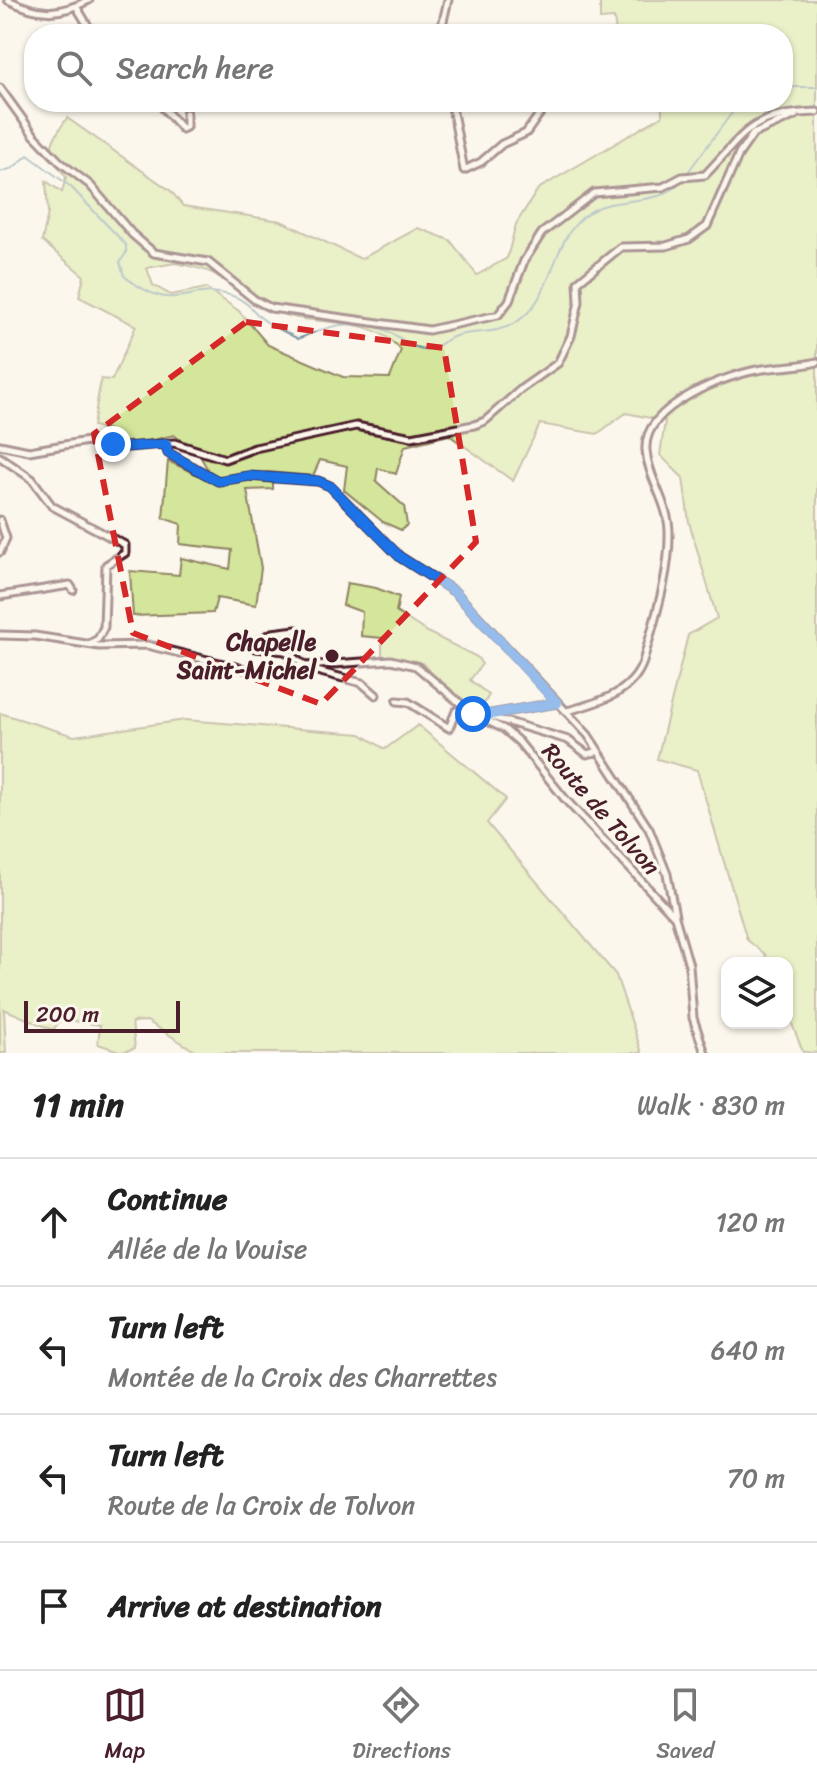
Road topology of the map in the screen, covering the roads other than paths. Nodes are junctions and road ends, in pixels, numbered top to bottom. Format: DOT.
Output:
graph roads {
  1 [pos="8,0"];
  2 [pos="89,0"];
  3 [pos="448,0"];
  4 [pos="76,6"];
  5 [pos="87,24"];
  6 [pos="442,24"];
  7 [pos="0,88"];
  8 [pos="167,112"];
  9 [pos="453,112"];
  10 [pos="541,112"];
  11 [pos="817,112"];
  12 [pos="186,113"];
  13 [pos="800,113"];
  14 [pos="817,362"];
  15 [pos="166,444"];
  16 [pos="0,445"];
  17 [pos="0,457"];
  18 [pos="0,520"];
  19 [pos="0,552"];
  20 [pos="73,590"];
  21 [pos="0,596"];
  22 [pos="296,630"];
  23 [pos="0,635"];
  24 [pos="84,644"];
  25 [pos="307,666"];
  26 [pos="376,695"];
  27 [pos="397,701"];
  28 [pos="557,703"];
  29 [pos="470,707"];
  30 [pos="566,711"];
  31 [pos="485,715"];
  32 [pos="596,752"];
  33 [pos="675,917"];
  34 [pos="705,1053"];
  1 -- 4 [label="street"];
  2 -- 4 [label="street"];
  3 -- 6 [label="street"];
  4 -- 5 [label="street"];
  7 -- 13 [label="street"];
  8 -- 12 [label="street"];
  9 -- 10 [label="street"];
  11 -- 13 [label="street"];
  13 -- 15 [label="street"];
  14 -- 30 [label="street"];
  15 -- 16 [label="street"];
  15 -- 28 [label="street"];
  17 -- 24 [label="street"];
  18 -- 19 [label="street"];
  20 -- 21 [label="street"];
  22 -- 25 [label="street"];
  23 -- 24 [label="street, Route de Tolvon"];
  24 -- 25 [label="street, Route de Tolvon"];
  25 -- 26 [label="street"];
  25 -- 29 [label="street, Route de Tolvon"];
  27 -- 29 [label="street"];
  28 -- 30 [label="street"];
  28 -- 31 [label="street"];
  29 -- 31 [label="street"];
  29 -- 33 [label="street, Route de Tolvon"];
  30 -- 32 [label="street"];
  31 -- 32 [label="street"];
  32 -- 33 [label="street"];
  33 -- 34 [label="street, Route de Tolvon"];
}
